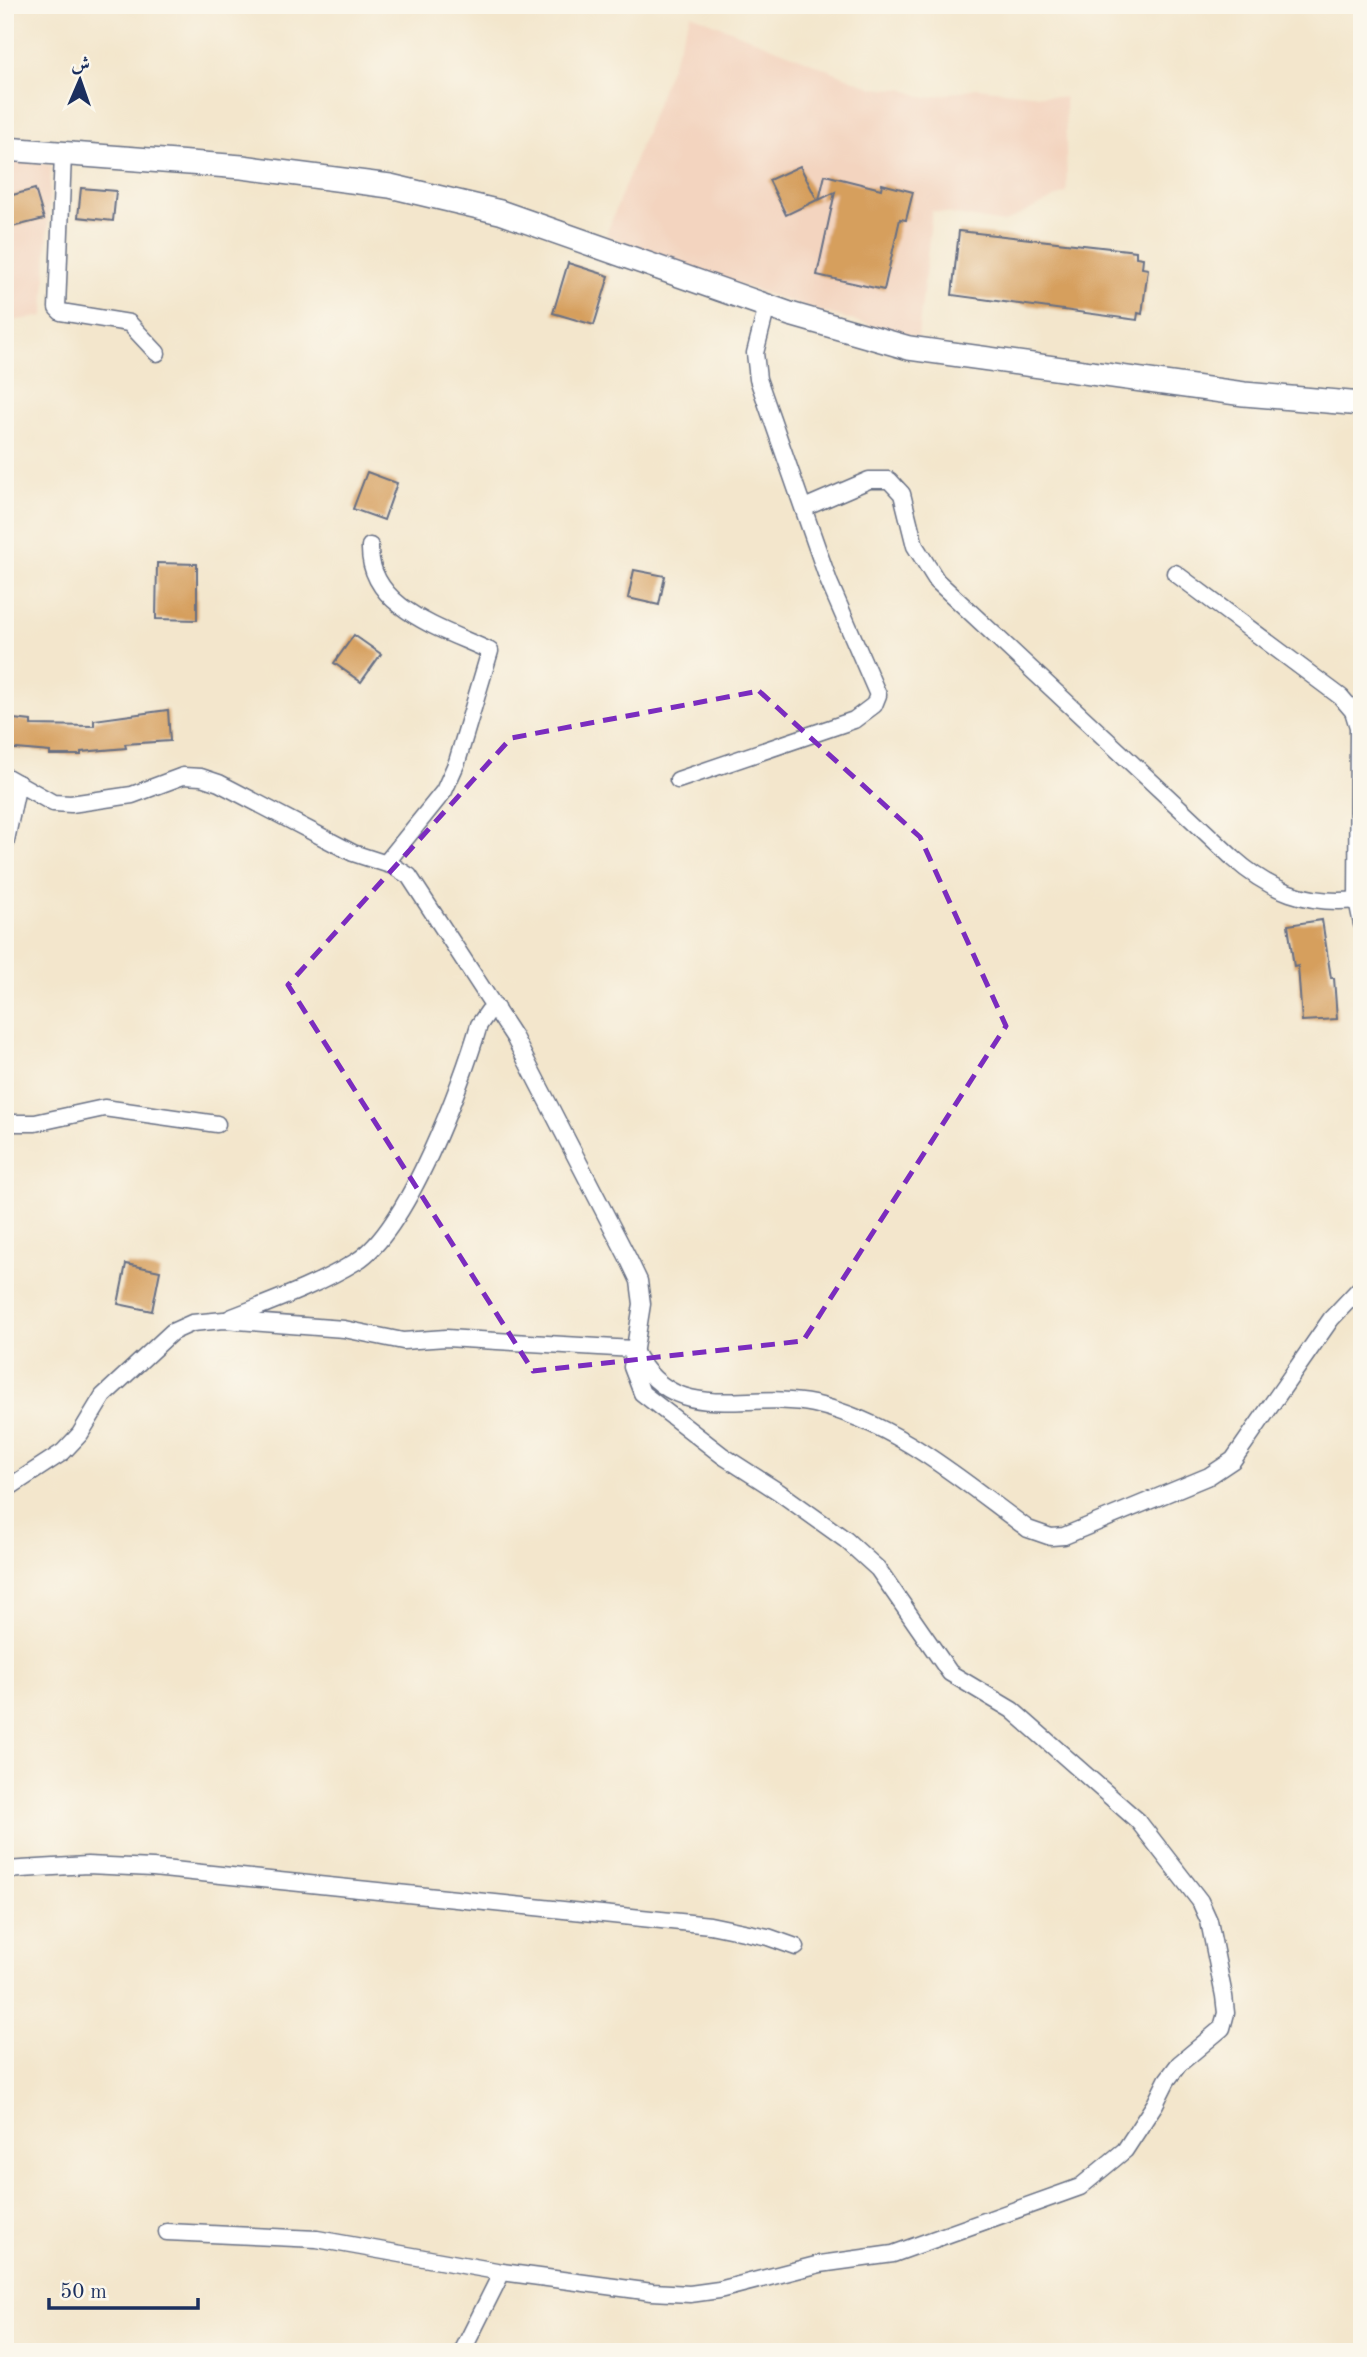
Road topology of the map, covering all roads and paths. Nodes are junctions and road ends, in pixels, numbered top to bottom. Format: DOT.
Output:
graph roads {
  1 [pos="5,149"];
  2 [pos="63,154"];
  3 [pos="767,306"];
  4 [pos="157,353"];
  5 [pos="1362,404"];
  6 [pos="804,508"];
  7 [pos="370,546"];
  8 [pos="1175,573"];
  9 [pos="12,780"];
  10 [pos="678,780"];
  11 [pos="5,845"];
  12 [pos="386,863"];
  13 [pos="1357,900"];
  14 [pos="1362,924"];
  15 [pos="496,1008"];
  16 [pos="5,1123"];
  17 [pos="217,1124"];
  18 [pos="1362,1286"];
  19 [pos="224,1320"];
  20 [pos="633,1349"];
  21 [pos="5,1490"];
  22 [pos="5,1870"];
  23 [pos="796,1947"];
  24 [pos="167,2232"];
  25 [pos="502,2272"];
  26 [pos="462,2352"];
  1 -- 2 [label="main road"];
  2 -- 3 [label="main road"];
  2 -- 4 [label="street"];
  3 -- 5 [label="main road"];
  3 -- 6 [label="street"];
  6 -- 10 [label="street"];
  6 -- 13 [label="street"];
  7 -- 12 [label="street"];
  8 -- 13 [label="street"];
  9 -- 11 [label="street"];
  9 -- 12 [label="street"];
  12 -- 15 [label="street"];
  13 -- 14 [label="street"];
  15 -- 19 [label="street"];
  15 -- 20 [label="street"];
  16 -- 17 [label="street"];
  18 -- 20 [label="street"];
  19 -- 20 [label="street"];
  19 -- 21 [label="street"];
  20 -- 25 [label="street"];
  22 -- 23 [label="street"];
  24 -- 25 [label="street"];
  25 -- 26 [label="street"];
}
